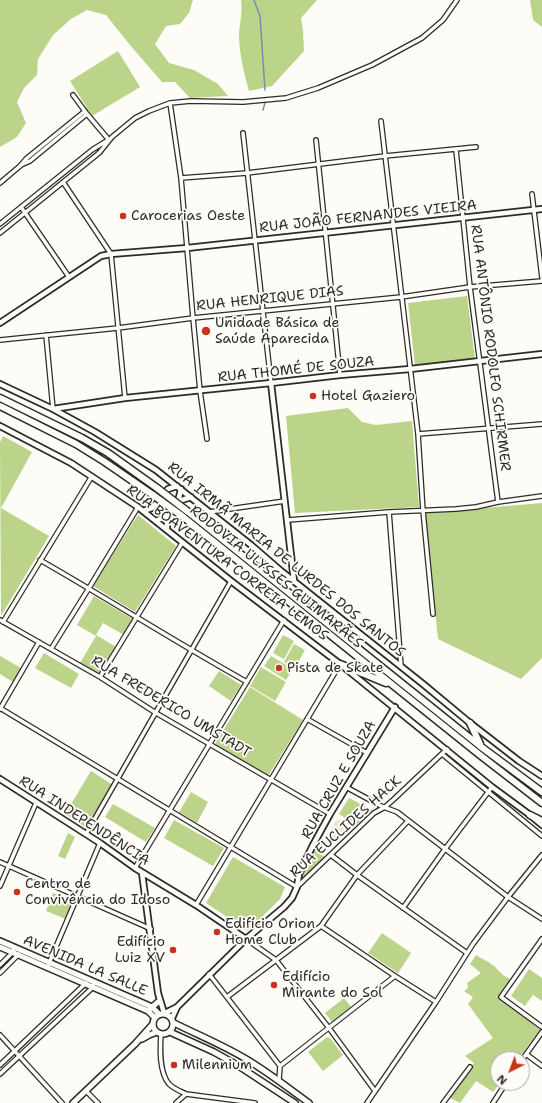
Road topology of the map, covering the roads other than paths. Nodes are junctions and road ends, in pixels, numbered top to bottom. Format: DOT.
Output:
graph roads {
  1 [pos="456,0"];
  2 [pos="73,95"];
  3 [pos="170,103"];
  4 [pos="86,112"];
  5 [pos="381,121"];
  6 [pos="243,133"];
  7 [pos="109,140"];
  8 [pos="316,140"];
  9 [pos="476,147"];
  10 [pos="456,150"];
  11 [pos="385,156"];
  12 [pos="319,164"];
  13 [pos="247,173"];
  14 [pos="181,178"];
  15 [pos="63,182"];
  16 [pos="0,183"];
  17 [pos="532,194"];
  18 [pos="21,207"];
  19 [pos="542,209"];
  20 [pos="533,210"];
  21 [pos="25,212"];
  22 [pos="463,218"];
  23 [pos="0,224"];
  24 [pos="394,225"];
  25 [pos="0,232"];
  26 [pos="326,232"];
  27 [pos="255,240"];
  28 [pos="187,248"];
  29 [pos="111,254"];
  30 [pos="69,277"];
  31 [pos="542,279"];
  32 [pos="470,287"];
  33 [pos="402,297"];
  34 [pos="333,304"];
  35 [pos="264,311"];
  36 [pos="193,318"];
  37 [pos="0,322"];
  38 [pos="118,328"];
  39 [pos="46,335"];
  40 [pos="0,340"];
  41 [pos="542,354"];
  42 [pos="481,361"];
  43 [pos="410,369"];
  44 [pos="340,375"];
  45 [pos="271,383"];
  46 [pos="0,384"];
  47 [pos="200,391"];
  48 [pos="0,398"];
  49 [pos="125,398"];
  50 [pos="0,406"];
  51 [pos="53,409"];
  52 [pos="542,424"];
  53 [pos="0,426"];
  54 [pos="488,428"];
  55 [pos="418,434"];
  56 [pos="207,439"];
  57 [pos="92,476"];
  58 [pos="167,479"];
  59 [pos="179,488"];
  60 [pos="168,489"];
  61 [pos="542,496"];
  62 [pos="191,498"];
  63 [pos="179,501"];
  64 [pos="285,501"];
  65 [pos="498,502"];
  66 [pos="138,507"];
  67 [pos="152,508"];
  68 [pos="423,510"];
  69 [pos="143,511"];
  70 [pos="209,512"];
  71 [pos="389,512"];
  72 [pos="167,516"];
  73 [pos="154,520"];
  74 [pos="288,520"];
  75 [pos="167,530"];
  76 [pos="182,543"];
  77 [pos="40,560"];
  78 [pos="231,581"];
  79 [pos="294,581"];
  80 [pos="89,588"];
  81 [pos="432,614"];
  82 [pos="137,617"];
  83 [pos="284,620"];
  84 [pos="2,621"];
  85 [pos="39,642"];
  86 [pos="51,649"];
  87 [pos="191,650"];
  88 [pos="340,664"];
  89 [pos="401,666"];
  90 [pos="100,677"];
  91 [pos="247,682"];
  92 [pos="393,686"];
  93 [pos="395,707"];
  94 [pos="0,709"];
  95 [pos="156,713"];
  96 [pos="308,719"];
  97 [pos="470,723"];
  98 [pos="210,744"];
  99 [pos="480,746"];
  100 [pos="447,750"];
  101 [pos="366,753"];
  102 [pos="442,754"];
  103 [pos="542,776"];
  104 [pos="0,779"];
  105 [pos="118,780"];
  106 [pos="271,780"];
  107 [pos="346,787"];
  108 [pos="492,787"];
  109 [pos="488,792"];
  110 [pos="542,792"];
  111 [pos="542,802"];
  112 [pos="36,803"];
  113 [pos="386,807"];
  114 [pos="170,810"];
  115 [pos="330,814"];
  116 [pos="530,814"];
  117 [pos="408,821"];
  118 [pos="542,821"];
  119 [pos="542,825"];
  120 [pos="86,834"];
  121 [pos="542,836"];
  122 [pos="100,844"];
  123 [pos="231,847"];
  124 [pos="446,849"];
  125 [pos="331,854"];
  126 [pos="542,855"];
  127 [pos="0,862"];
  128 [pos="9,866"];
  129 [pos="135,868"];
  130 [pos="142,873"];
  131 [pos="357,875"];
  132 [pos="0,886"];
  133 [pos="297,888"];
  134 [pos="78,897"];
  135 [pos="508,897"];
  136 [pos="196,905"];
  137 [pos="403,908"];
  138 [pos="542,919"];
  139 [pos="321,926"];
  140 [pos="151,929"];
  141 [pos="246,939"];
  142 [pos="542,939"];
  143 [pos="0,942"];
  144 [pos="0,947"];
  145 [pos="14,951"];
  146 [pos="20,953"];
  147 [pos="467,953"];
  148 [pos="276,960"];
  149 [pos="0,965"];
  150 [pos="48,966"];
  151 [pos="0,973"];
  152 [pos="209,974"];
  153 [pos="395,976"];
  154 [pos="86,982"];
  155 [pos="94,983"];
  156 [pos="92,988"];
  157 [pos="158,993"];
  158 [pos="227,997"];
  159 [pos="158,1002"];
  160 [pos="436,1002"];
  161 [pos="177,1006"];
  162 [pos="150,1009"];
  163 [pos="57,1011"];
  164 [pos="161,1015"];
  165 [pos="62,1016"];
  166 [pos="173,1021"];
  167 [pos="153,1024"];
  168 [pos="542,1027"];
  169 [pos="329,1028"];
  170 [pos="35,1032"];
  171 [pos="170,1032"];
  172 [pos="542,1032"];
  173 [pos="159,1033"];
  174 [pos="0,1035"];
  175 [pos="40,1037"];
  176 [pos="135,1044"];
  177 [pos="217,1044"];
  178 [pos="15,1051"];
  179 [pos="528,1051"];
  180 [pos="214,1052"];
  181 [pos="20,1056"];
  182 [pos="530,1057"];
  183 [pos="0,1065"];
  184 [pos="280,1066"];
  185 [pos="542,1066"];
  186 [pos="470,1067"];
  187 [pos="6,1069"];
  188 [pos="0,1074"];
  189 [pos="279,1080"];
  190 [pos="86,1091"];
  191 [pos="375,1091"];
  192 [pos="501,1091"];
  193 [pos="186,1094"];
  194 [pos="302,1101"];
  195 [pos="444,1101"];
  196 [pos="62,1103"];
  197 [pos="73,1103"];
  198 [pos="98,1103"];
  199 [pos="176,1103"];
  200 [pos="255,1103"];
  201 [pos="295,1103"];
  202 [pos="309,1103"];
  203 [pos="367,1103"];
  204 [pos="451,1103"];
  205 [pos="493,1103"];
  1 -- 3 [label="street"];
  2 -- 4 [label="street"];
  3 -- 7 [label="street"];
  3 -- 14 [label="street"];
  4 -- 7 [label="street"];
  4 -- 16 [label="street"];
  5 -- 11 [label="street"];
  6 -- 13 [label="street"];
  7 -- 15 [label="street"];
  7 -- 18 [label="street"];
  8 -- 12 [label="street"];
  9 -- 10 [label="street"];
  10 -- 11 [label="street"];
  10 -- 22 [label="street, RUA ANTÔNIO RODOLFO SCHIRMER"];
  11 -- 12 [label="street"];
  11 -- 24 [label="street"];
  12 -- 13 [label="street"];
  12 -- 26 [label="street"];
  13 -- 14 [label="street"];
  13 -- 27 [label="street"];
  14 -- 28 [label="street"];
  15 -- 21 [label="street"];
  15 -- 29 [label="street"];
  17 -- 20 [label="street"];
  18 -- 21 [label="street"];
  18 -- 23 [label="street"];
  19 -- 20 [label="street, RUA JOÃO FERNANDES VIEIRA"];
  20 -- 22 [label="street, RUA JOÃO FERNANDES VIEIRA"];
  20 -- 31 [label="street"];
  21 -- 25 [label="street"];
  21 -- 30 [label="street"];
  22 -- 24 [label="street, RUA JOÃO FERNANDES VIEIRA"];
  22 -- 32 [label="street, RUA ANTÔNIO RODOLFO SCHIRMER"];
  24 -- 26 [label="street, RUA JOÃO FERNANDES VIEIRA"];
  24 -- 33 [label="street"];
  26 -- 27 [label="street, RUA JOÃO FERNANDES VIEIRA"];
  26 -- 34 [label="street"];
  27 -- 28 [label="street, RUA JOÃO FERNANDES VIEIRA"];
  27 -- 35 [label="street"];
  28 -- 29 [label="street, RUA JOÃO FERNANDES VIEIRA"];
  28 -- 36 [label="street"];
  29 -- 30 [label="street, RUA JOÃO FERNANDES VIEIRA"];
  29 -- 38 [label="street"];
  30 -- 37 [label="street, RUA JOÃO FERNANDES VIEIRA"];
  31 -- 32 [label="street, RUA HENRIQUE DIAS"];
  32 -- 33 [label="street, RUA HENRIQUE DIAS"];
  32 -- 42 [label="street, RUA ANTÔNIO RODOLFO SCHIRMER"];
  33 -- 34 [label="street, RUA HENRIQUE DIAS"];
  33 -- 43 [label="street"];
  34 -- 35 [label="street, RUA HENRIQUE DIAS"];
  34 -- 44 [label="street"];
  35 -- 36 [label="street, RUA HENRIQUE DIAS"];
  35 -- 45 [label="street"];
  36 -- 38 [label="street, RUA HENRIQUE DIAS"];
  36 -- 47 [label="street"];
  38 -- 39 [label="street, RUA HENRIQUE DIAS"];
  38 -- 49 [label="street"];
  39 -- 40 [label="street, RUA HENRIQUE DIAS"];
  39 -- 51 [label="street"];
  41 -- 42 [label="street, RUA THOMÉ DE SOUZA"];
  42 -- 43 [label="street, RUA THOMÉ DE SOUZA"];
  42 -- 54 [label="street, RUA ANTÔNIO RODOLFO SCHIRMER"];
  43 -- 44 [label="street, RUA THOMÉ DE SOUZA"];
  43 -- 55 [label="street"];
  44 -- 45 [label="street, RUA THOMÉ DE SOUZA"];
  45 -- 47 [label="street, RUA THOMÉ DE SOUZA"];
  45 -- 64 [label="street"];
  46 -- 51 [label="street, RUA IRMÃ MARIA DE LURDES DOS SANTOS"];
  47 -- 49 [label="street, RUA THOMÉ DE SOUZA"];
  47 -- 56 [label="street"];
  48 -- 99 [label="highway, RODOVIA ULYSSES GUIMARÃES, bridge"];
  49 -- 51 [label="street, RUA THOMÉ DE SOUZA"];
  50 -- 92 [label="highway, RODOVIA ULYSSES GUIMARÃES, bridge"];
  51 -- 58 [label="street, RUA IRMÃ MARIA DE LURDES DOS SANTOS"];
  52 -- 54 [label="street"];
  53 -- 57 [label="street, RUA BOAVENTURA CORREIA LEMOS"];
  54 -- 55 [label="street"];
  54 -- 65 [label="street, RUA ANTÔNIO RODOLFO SCHIRMER"];
  55 -- 68 [label="street"];
  57 -- 66 [label="street, RUA BOAVENTURA CORREIA LEMOS"];
  57 -- 77 [label="street"];
  58 -- 59 [label="street, RUA IRMÃ MARIA DE LURDES DOS SANTOS"];
  58 -- 60 [label="street"];
  59 -- 60 [label="street"];
  59 -- 62 [label="street, RUA IRMÃ MARIA DE LURDES DOS SANTOS"];
  59 -- 63 [label="street"];
  60 -- 67 [label="street"];
  61 -- 65 [label="street"];
  62 -- 63 [label="street"];
  62 -- 70 [label="street, RUA IRMÃ MARIA DE LURDES DOS SANTOS"];
  63 -- 72 [label="street"];
  64 -- 70 [label="street"];
  64 -- 74 [label="street"];
  65 -- 68 [label="street"];
  66 -- 69 [label="street, RUA BOAVENTURA CORREIA LEMOS"];
  66 -- 80 [label="street"];
  67 -- 69 [label="street"];
  67 -- 73 [label="street"];
  68 -- 71 [label="street"];
  68 -- 81 [label="street"];
  69 -- 73 [label="street, RUA BOAVENTURA CORREIA LEMOS"];
  70 -- 79 [label="street, RUA IRMÃ MARIA DE LURDES DOS SANTOS"];
  71 -- 74 [label="street"];
  71 -- 89 [label="street"];
  72 -- 73 [label="street"];
  72 -- 75 [label="street"];
  73 -- 75 [label="street, RUA BOAVENTURA CORREIA LEMOS"];
  74 -- 79 [label="street"];
  75 -- 76 [label="street, RUA BOAVENTURA CORREIA LEMOS"];
  76 -- 78 [label="street, RUA BOAVENTURA CORREIA LEMOS"];
  76 -- 82 [label="street"];
  77 -- 80 [label="street"];
  77 -- 84 [label="street"];
  78 -- 83 [label="street, RUA BOAVENTURA CORREIA LEMOS"];
  78 -- 87 [label="street"];
  79 -- 89 [label="street, RUA IRMÃ MARIA DE LURDES DOS SANTOS"];
  80 -- 82 [label="street"];
  80 -- 86 [label="street"];
  82 -- 87 [label="street"];
  82 -- 90 [label="street"];
  83 -- 88 [label="street, RUA BOAVENTURA CORREIA LEMOS"];
  83 -- 91 [label="street"];
  84 -- 85 [label="street, RUA FREDERICO UMSTADT"];
  85 -- 86 [label="street, RUA FREDERICO UMSTADT"];
  85 -- 94 [label="street"];
  86 -- 90 [label="street, RUA FREDERICO UMSTADT"];
  87 -- 91 [label="street"];
  87 -- 95 [label="street"];
  88 -- 92 [label="highway"];
  88 -- 93 [label="street, RUA BOAVENTURA CORREIA LEMOS"];
  88 -- 96 [label="street"];
  89 -- 97 [label="street, RUA IRMÃ MARIA DE LURDES DOS SANTOS"];
  90 -- 95 [label="street, RUA FREDERICO UMSTADT"];
  91 -- 98 [label="street"];
  92 -- 111 [label="highway, RODOVIA ULYSSES GUIMARÃES"];
  93 -- 100 [label="street, RUA BOAVENTURA CORREIA LEMOS"];
  93 -- 101 [label="street, RUA CRUZ E SOUZA"];
  94 -- 105 [label="street"];
  95 -- 98 [label="street, RUA FREDERICO UMSTADT"];
  95 -- 105 [label="street"];
  96 -- 101 [label="street"];
  96 -- 106 [label="street"];
  97 -- 99 [label="highway"];
  97 -- 103 [label="street, RUA IRMÃ MARIA DE LURDES DOS SANTOS"];
  98 -- 106 [label="street, RUA FREDERICO UMSTADT"];
  98 -- 114 [label="street"];
  99 -- 110 [label="highway, RODOVIA ULYSSES GUIMARÃES"];
  100 -- 102 [label="street, RUA EUCLIDES HACK"];
  100 -- 108 [label="street, RUA BOAVENTURA CORREIA LEMOS"];
  101 -- 107 [label="street, RUA CRUZ E SOUZA"];
  102 -- 109 [label="street"];
  102 -- 113 [label="street, RUA EUCLIDES HACK"];
  104 -- 112 [label="street, RUA INDEPENDÊNCIA"];
  105 -- 114 [label="street"];
  105 -- 120 [label="street"];
  106 -- 115 [label="street, RUA FREDERICO UMSTADT"];
  106 -- 123 [label="street"];
  107 -- 113 [label="street"];
  107 -- 115 [label="street, RUA CRUZ E SOUZA"];
  108 -- 109 [label="street"];
  108 -- 116 [label="street, RUA BOAVENTURA CORREIA LEMOS"];
  109 -- 121 [label="street"];
  109 -- 124 [label="street"];
  112 -- 120 [label="street, RUA INDEPENDÊNCIA"];
  112 -- 128 [label="street"];
  113 -- 117 [label="street"];
  113 -- 125 [label="street, RUA EUCLIDES HACK"];
  114 -- 123 [label="street"];
  114 -- 129 [label="street"];
  115 -- 133 [label="street, RUA CRUZ E SOUZA"];
  116 -- 118 [label="highway"];
  116 -- 119 [label="street, RUA BOAVENTURA CORREIA LEMOS"];
  117 -- 124 [label="street"];
  117 -- 131 [label="street"];
  120 -- 122 [label="street, RUA INDEPENDÊNCIA"];
  122 -- 129 [label="street, RUA INDEPENDÊNCIA"];
  122 -- 134 [label="street"];
  123 -- 133 [label="street"];
  123 -- 136 [label="street"];
  124 -- 135 [label="street"];
  124 -- 137 [label="street"];
  125 -- 131 [label="street"];
  125 -- 133 [label="street, RUA EUCLIDES HACK"];
  126 -- 135 [label="street"];
  127 -- 128 [label="street"];
  128 -- 132 [label="street"];
  128 -- 134 [label="street"];
  129 -- 130 [label="street, RUA INDEPENDÊNCIA"];
  130 -- 136 [label="street, RUA INDEPENDÊNCIA"];
  130 -- 140 [label="street"];
  131 -- 137 [label="street"];
  131 -- 139 [label="street"];
  133 -- 141 [label="street, RUA EUCLIDES HACK"];
  134 -- 140 [label="street"];
  134 -- 150 [label="street"];
  135 -- 138 [label="street"];
  135 -- 147 [label="street"];
  136 -- 141 [label="street, RUA INDEPENDÊNCIA"];
  137 -- 147 [label="street"];
  139 -- 148 [label="street"];
  139 -- 153 [label="street"];
  140 -- 157 [label="street"];
  141 -- 148 [label="street, RUA INDEPENDÊNCIA"];
  141 -- 152 [label="street, RUA EUCLIDES HACK"];
  142 -- 168 [label="street"];
  143 -- 145 [label="main road, AVENIDA LA SALLE"];
  144 -- 145 [label="main road, AVENIDA LA SALLE"];
  145 -- 146 [label="main road, AVENIDA LA SALLE"];
  145 -- 149 [label="street"];
  146 -- 150 [label="main road, AVENIDA LA SALLE"];
  146 -- 151 [label="street"];
  147 -- 160 [label="street"];
  148 -- 158 [label="street"];
  148 -- 169 [label="street, RUA INDEPENDÊNCIA"];
  150 -- 154 [label="main road, AVENIDA LA SALLE"];
  152 -- 158 [label="street"];
  152 -- 161 [label="street, RUA EUCLIDES HACK"];
  153 -- 160 [label="street"];
  153 -- 169 [label="street"];
  154 -- 155 [label="main road, AVENIDA LA SALLE"];
  154 -- 156 [label="main road, AVENIDA LA SALLE"];
  154 -- 163 [label="street"];
  155 -- 156 [label="street"];
  155 -- 162 [label="main road, AVENIDA LA SALLE"];
  156 -- 162 [label="main road, AVENIDA LA SALLE"];
  156 -- 165 [label="street"];
  157 -- 159 [label="street"];
  157 -- 164 [label="street"];
  158 -- 184 [label="street"];
  159 -- 162 [label="main road"];
  159 -- 164 [label="street"];
  160 -- 191 [label="street"];
  161 -- 164 [label="street, RUA EUCLIDES HACK"];
  161 -- 166 [label="street, RUA EUCLIDES HACK"];
  162 -- 164 [label="main road, AVENIDA LA SALLE"];
  163 -- 165 [label="street"];
  163 -- 170 [label="street"];
  164 -- 166 [label="main road"];
  164 -- 167 [label="main road"];
  165 -- 175 [label="street"];
  166 -- 171 [label="main road"];
  166 -- 177 [label="main road"];
  167 -- 173 [label="main road"];
  167 -- 176 [label="main road"];
  169 -- 184 [label="street"];
  169 -- 191 [label="street, RUA INDEPENDÊNCIA"];
  170 -- 175 [label="street"];
  170 -- 178 [label="street"];
  171 -- 173 [label="main road"];
  171 -- 180 [label="main road"];
  172 -- 179 [label="street"];
  173 -- 176 [label="main road"];
  173 -- 193 [label="street"];
  174 -- 178 [label="street"];
  175 -- 181 [label="street"];
  176 -- 190 [label="main road"];
  177 -- 180 [label="main road"];
  177 -- 189 [label="main road"];
  178 -- 181 [label="street"];
  178 -- 183 [label="street"];
  180 -- 201 [label="main road"];
  181 -- 187 [label="street"];
  181 -- 196 [label="street"];
  182 -- 185 [label="street"];
  183 -- 187 [label="street"];
  184 -- 189 [label="street"];
  186 -- 195 [label="street"];
  187 -- 188 [label="street"];
  189 -- 194 [label="main road"];
  190 -- 197 [label="main road"];
  190 -- 198 [label="street"];
  191 -- 203 [label="street"];
  192 -- 205 [label="street"];
  193 -- 199 [label="street"];
  193 -- 200 [label="street"];
  194 -- 202 [label="main road"];
  195 -- 204 [label="street"];
}
